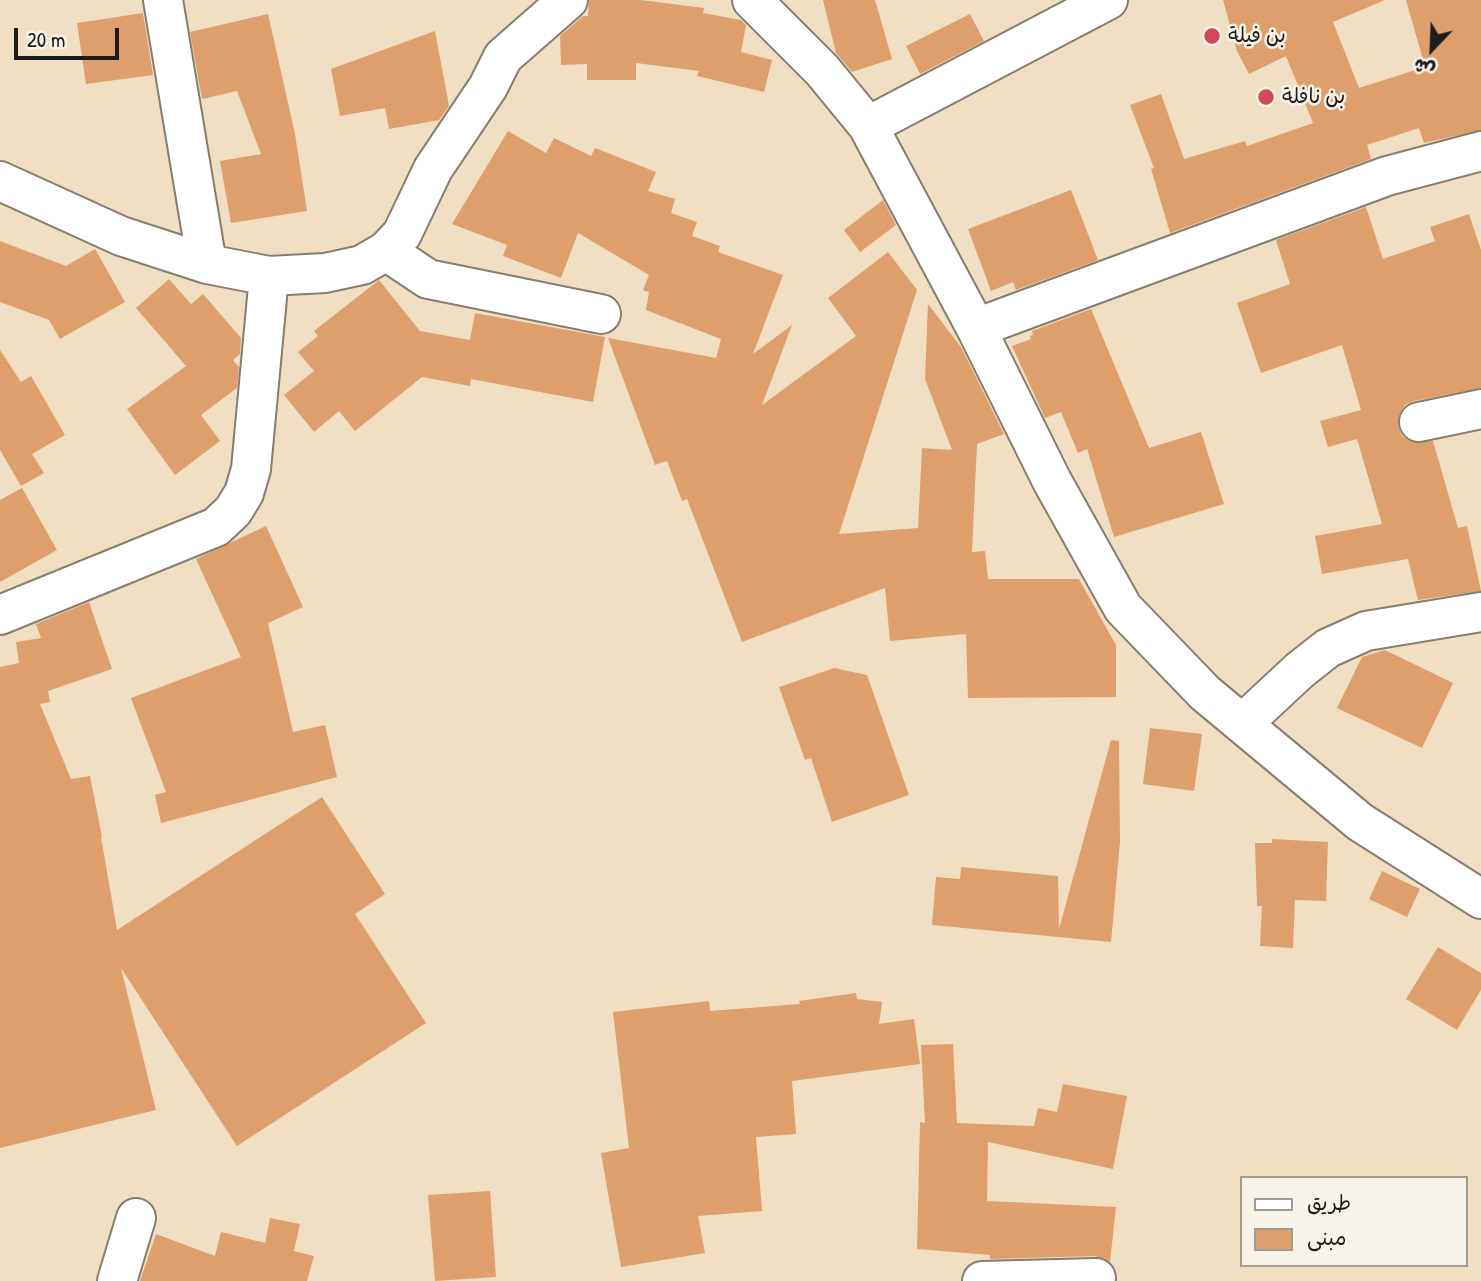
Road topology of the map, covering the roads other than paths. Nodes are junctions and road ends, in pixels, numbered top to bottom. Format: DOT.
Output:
graph roads {
  1 [pos="163,0"];
  2 [pos="568,0"];
  3 [pos="752,0"];
  4 [pos="1108,0"];
  5 [pos="868,126"];
  6 [pos="1481,151"];
  7 [pos="0,181"];
  8 [pos="386,251"];
  9 [pos="207,264"];
  10 [pos="269,276"];
  11 [pos="601,314"];
  12 [pos="976,328"];
  13 [pos="1481,409"];
  14 [pos="1419,422"];
  15 [pos="1481,612"];
  16 [pos="0,615"];
  17 [pos="1242,724"];
  18 [pos="1481,899"];
  19 [pos="136,1219"];
  20 [pos="117,1281"];
  21 [pos="982,1281"];
  22 [pos="1096,1281"];
  1 -- 9 [label="street"];
  2 -- 8 [label="street"];
  3 -- 5 [label="street"];
  4 -- 5 [label="street"];
  5 -- 12 [label="street"];
  6 -- 12 [label="street"];
  7 -- 9 [label="street"];
  8 -- 10 [label="street"];
  8 -- 11 [label="street"];
  9 -- 10 [label="street"];
  10 -- 16 [label="street"];
  12 -- 17 [label="street"];
  13 -- 14 [label="street"];
  15 -- 17 [label="street"];
  17 -- 18 [label="street"];
  19 -- 20 [label="street"];
  21 -- 22 [label="street"];
}
